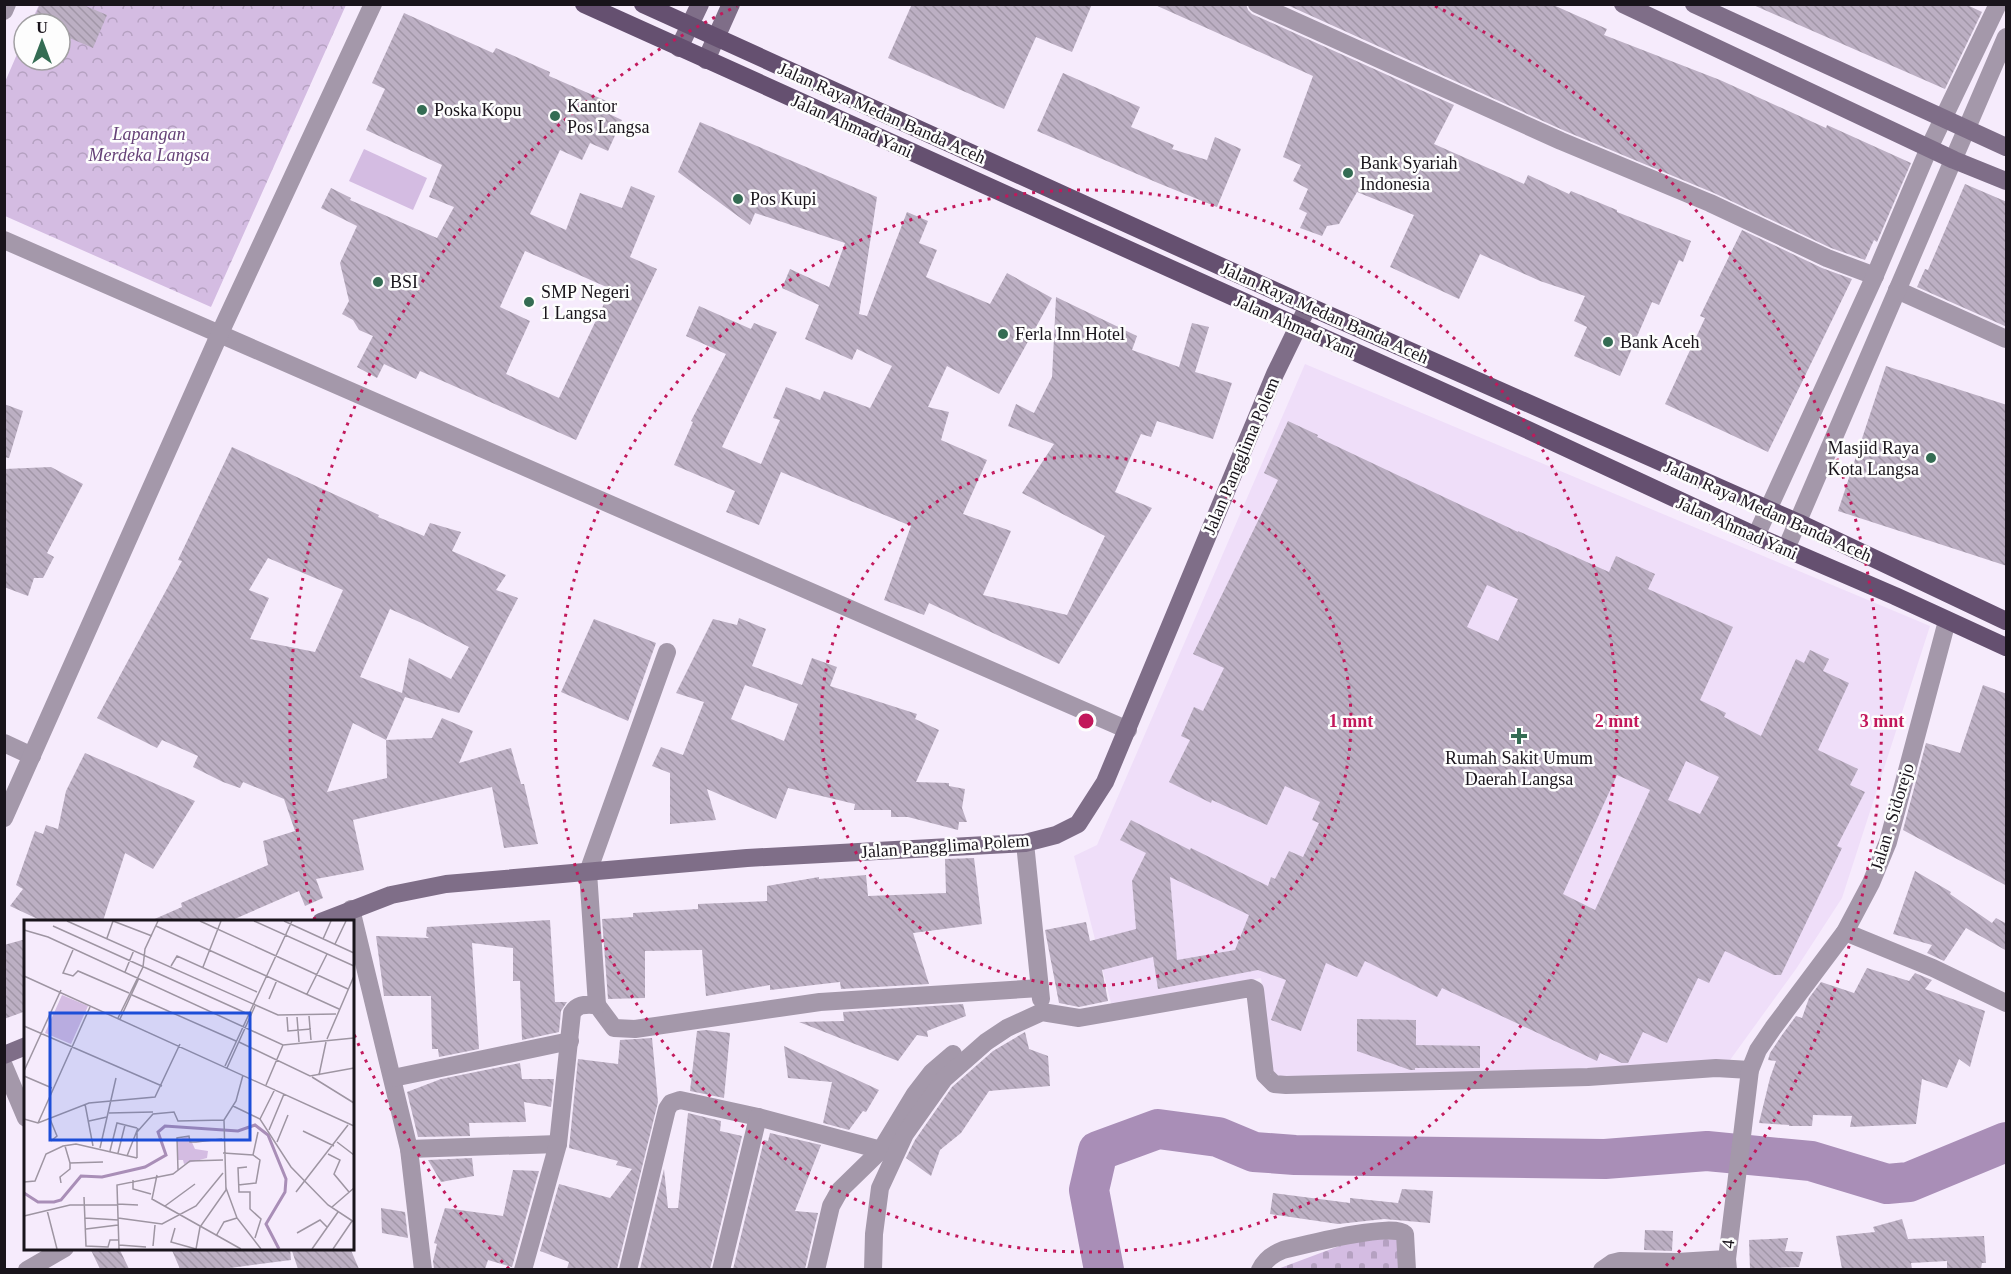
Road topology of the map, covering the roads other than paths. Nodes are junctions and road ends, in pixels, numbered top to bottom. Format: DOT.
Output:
graph roads {
  1 [pos="7,4"];
  2 [pos="373,4"];
  3 [pos="584,4"];
  4 [pos="643,4"];
  5 [pos="700,4"];
  6 [pos="731,4"];
  7 [pos="1257,4"];
  8 [pos="1623,4"];
  9 [pos="1694,4"];
  10 [pos="1993,6"];
  11 [pos="4,11"];
  12 [pos="690,26"];
  13 [pos="2007,37"];
  14 [pos="716,38"];
  15 [pos="679,48"];
  16 [pos="706,60"];
  17 [pos="1944,119"];
  18 [pos="1967,128"];
  19 [pos="2007,147"];
  20 [pos="1929,148"];
  21 [pos="1954,160"];
  22 [pos="2007,181"];
  23 [pos="4,240"];
  24 [pos="1875,276"];
  25 [pos="1897,290"];
  26 [pos="1308,306"];
  27 [pos="1297,327"];
  28 [pos="220,333"];
  29 [pos="2007,339"];
  30 [pos="1768,510"];
  31 [pos="1799,522"];
  32 [pos="1755,536"];
  33 [pos="1786,549"];
  34 [pos="1947,621"];
  35 [pos="2007,621"];
  36 [pos="2007,647"];
  37 [pos="667,652"];
  38 [pos="1128,730"];
  39 [pos="4,744"];
  40 [pos="32,756"];
  41 [pos="4,818"];
  42 [pos="1025,843"];
  43 [pos="588,872"];
  44 [pos="351,909"];
  45 [pos="324,920"];
  46 [pos="354,920"];
  47 [pos="354,921"];
  48 [pos="1845,932"];
  49 [pos="1041,1000"];
  50 [pos="2007,1004"];
  51 [pos="597,1005"];
  52 [pos="570,1041"];
  53 [pos="24,1047"];
  54 [pos="4,1055"];
  55 [pos="4,1066"];
  56 [pos="1750,1070"];
  57 [pos="393,1078"];
  58 [pos="24,1113"];
  59 [pos="758,1117"];
  60 [pos="1742,1124"];
  61 [pos="558,1144"];
  62 [pos="409,1149"];
  63 [pos="881,1150"];
  64 [pos="61,1250"];
  65 [pos="1727,1264"];
  66 [pos="27,1269"];
  67 [pos="423,1269"];
  68 [pos="523,1269"];
  69 [pos="628,1269"];
  70 [pos="721,1269"];
  71 [pos="816,1269"];
  72 [pos="873,1269"];
  73 [pos="1260,1269"];
  74 [pos="1407,1269"];
  75 [pos="1602,1269"];
  1 -- 11 [label="street"];
  2 -- 28 [label="street"];
  3 -- 15 [label="main road, Jalan Ahmad Yani"];
  4 -- 12 [label="main road, Jalan Raya Medan Banda Aceh"];
  5 -- 12 [label="street"];
  6 -- 14 [label="street"];
  7 -- 24 [label="street"];
  8 -- 20 [label="street"];
  9 -- 17 [label="street"];
  10 -- 17 [label="street"];
  12 -- 14 [label="main road, Jalan Raya Medan Banda Aceh"];
  12 -- 15 [label="street"];
  13 -- 18 [label="street"];
  14 -- 16 [label="street"];
  14 -- 26 [label="main road, Jalan Raya Medan Banda Aceh"];
  15 -- 16 [label="main road, Jalan Ahmad Yani"];
  16 -- 27 [label="main road, Jalan Ahmad Yani"];
  17 -- 18 [label="street"];
  17 -- 20 [label="street"];
  18 -- 19 [label="street"];
  18 -- 21 [label="street"];
  20 -- 21 [label="street"];
  20 -- 24 [label="street"];
  21 -- 22 [label="street"];
  21 -- 25 [label="street"];
  23 -- 28 [label="street"];
  24 -- 30 [label="street"];
  25 -- 29 [label="street"];
  25 -- 31 [label="street"];
  26 -- 27 [label="street, Jalan Pangglima Polem"];
  26 -- 30 [label="main road, Jalan Raya Medan Banda Aceh"];
  27 -- 32 [label="main road, Jalan Ahmad Yani"];
  27 -- 38 [label="street, Jalan Pangglima Polem"];
  28 -- 38 [label="street"];
  28 -- 40 [label="street"];
  30 -- 31 [label="main road, Jalan Raya Medan Banda Aceh"];
  30 -- 32 [label="street"];
  31 -- 33 [label="street"];
  31 -- 35 [label="main road, Jalan Raya Medan Banda Aceh"];
  32 -- 33 [label="main road, Jalan Ahmad Yani"];
  33 -- 34 [label="main road, Jalan Ahmad Yani"];
  34 -- 36 [label="main road, Jalan Ahmad Yani"];
  34 -- 48 [label="street, Jalan . Sidorejo"];
  37 -- 43 [label="street"];
  38 -- 42 [label="street, Jalan Pangglima Polem"];
  39 -- 40 [label="street"];
  40 -- 41 [label="street"];
  42 -- 43 [label="street, Jalan Pangglima Polem"];
  42 -- 49 [label="street"];
  43 -- 44 [label="street, Jalan Pangglima Polem"];
  43 -- 51 [label="street"];
  44 -- 45 [label="street, Jalan Pangglima Polem"];
  44 -- 46 [label="street"];
  47 -- 57 [label="street"];
  48 -- 50 [label="street"];
  48 -- 56 [label="street, Jalan . Sidorejo"];
  49 -- 51 [label="street"];
  49 -- 56 [label="street"];
  49 -- 63 [label="street"];
  49 -- 72 [label="street"];
  51 -- 52 [label="street"];
  52 -- 57 [label="street"];
  52 -- 61 [label="street"];
  53 -- 54 [label="street"];
  55 -- 58 [label="street"];
  56 -- 60 [label="street, Jalan . Sidorejo"];
  57 -- 62 [label="street"];
  59 -- 63 [label="street"];
  59 -- 69 [label="street"];
  59 -- 70 [label="street"];
  60 -- 65 [label="street, 4"];
  61 -- 62 [label="street"];
  61 -- 68 [label="street"];
  62 -- 67 [label="street"];
  63 -- 71 [label="street"];
  64 -- 66 [label="street"];
  65 -- 75 [label="street"];
  73 -- 74 [label="street"];
}
